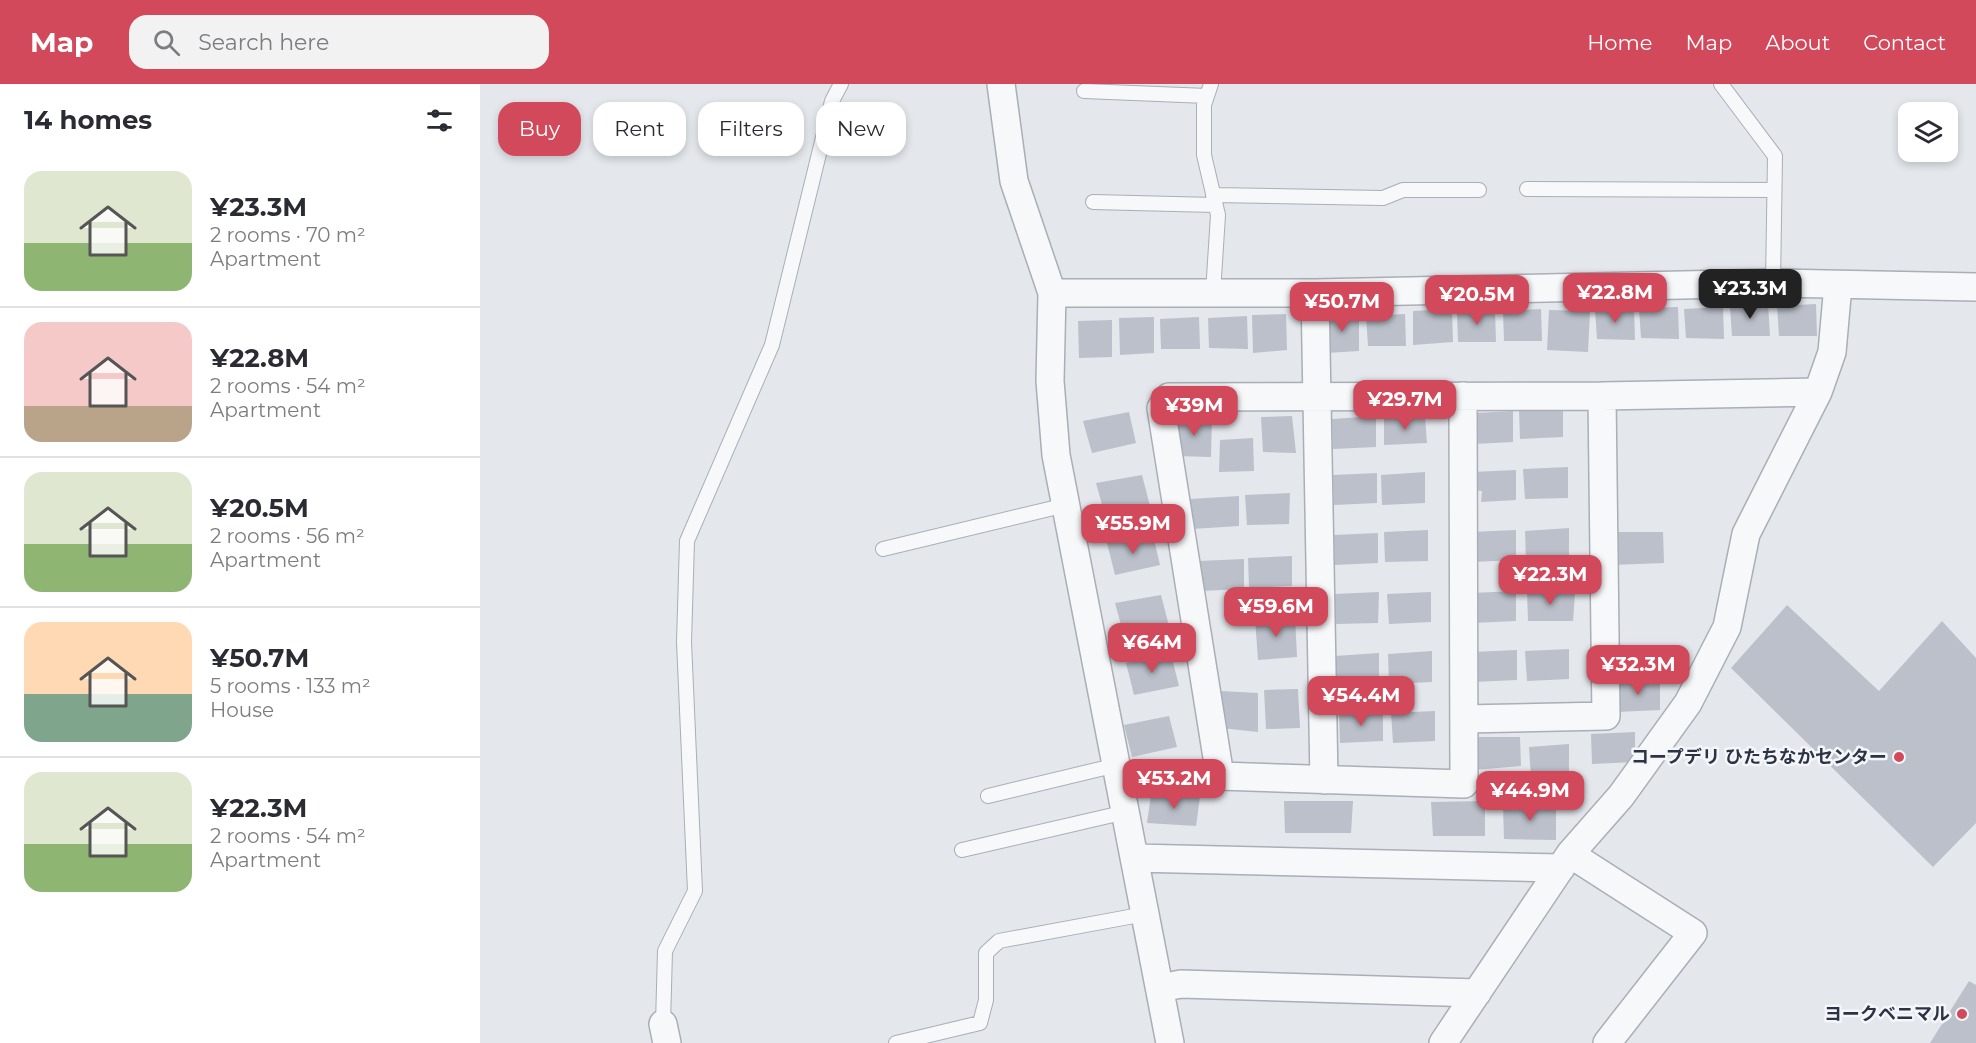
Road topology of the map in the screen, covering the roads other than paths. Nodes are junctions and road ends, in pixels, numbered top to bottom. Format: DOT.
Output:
graph roads {
  1 [pos="841,84"];
  2 [pos="1001,84"];
  3 [pos="1721,84"];
  4 [pos="1209,90"];
  5 [pos="1084,91"];
  6 [pos="1527,189"];
  7 [pos="1479,190"];
  8 [pos="1774,190"];
  9 [pos="1214,200"];
  10 [pos="1093,202"];
  11 [pos="1773,284"];
  12 [pos="1838,285"];
  13 [pos="1976,287"];
  14 [pos="1052,293"];
  15 [pos="1213,293"];
  16 [pos="1315,293"];
  17 [pos="1818,392"];
  18 [pos="1463,396"];
  19 [pos="1602,396"];
  20 [pos="1318,397"];
  21 [pos="1066,505"];
  22 [pos="883,549"];
  23 [pos="1464,718"];
  24 [pos="1117,765"];
  25 [pos="1324,780"];
  26 [pos="988,796"];
  27 [pos="1126,812"];
  28 [pos="962,850"];
  29 [pos="1135,858"];
  30 [pos="1566,861"];
  31 [pos="1145,914"];
  32 [pos="1160,988"];
  33 [pos="1477,993"];
  34 [pos="665,1033"];
  35 [pos="896,1043"];
  36 [pos="1170,1043"];
  37 [pos="1443,1043"];
  38 [pos="1608,1043"];
  1 -- 34 [label="lane"];
  2 -- 14 [label="street"];
  3 -- 8 [label="lane"];
  4 -- 5 [label="lane"];
  4 -- 9 [label="lane"];
  6 -- 8 [label="lane"];
  7 -- 9 [label="lane"];
  8 -- 11 [label="lane"];
  9 -- 10 [label="lane"];
  9 -- 15 [label="lane"];
  11 -- 12 [label="street"];
  11 -- 16 [label="street"];
  12 -- 13 [label="street"];
  12 -- 17 [label="street"];
  14 -- 15 [label="street"];
  14 -- 21 [label="street"];
  15 -- 16 [label="street"];
  16 -- 20 [label="street"];
  17 -- 19 [label="street"];
  17 -- 30 [label="street"];
  18 -- 19 [label="street"];
  18 -- 20 [label="street"];
  18 -- 23 [label="street"];
  19 -- 23 [label="street"];
  20 -- 25 [label="street"];
  20 -- 25 [label="street"];
  21 -- 22 [label="lane"];
  21 -- 24 [label="street"];
  23 -- 25 [label="street"];
  24 -- 26 [label="lane"];
  24 -- 27 [label="street"];
  27 -- 28 [label="lane"];
  27 -- 29 [label="street"];
  29 -- 30 [label="street"];
  29 -- 31 [label="street"];
  30 -- 33 [label="street"];
  30 -- 38 [label="street"];
  31 -- 32 [label="street"];
  31 -- 35 [label="lane"];
  32 -- 33 [label="street"];
  32 -- 36 [label="street"];
  33 -- 37 [label="street"];
}
